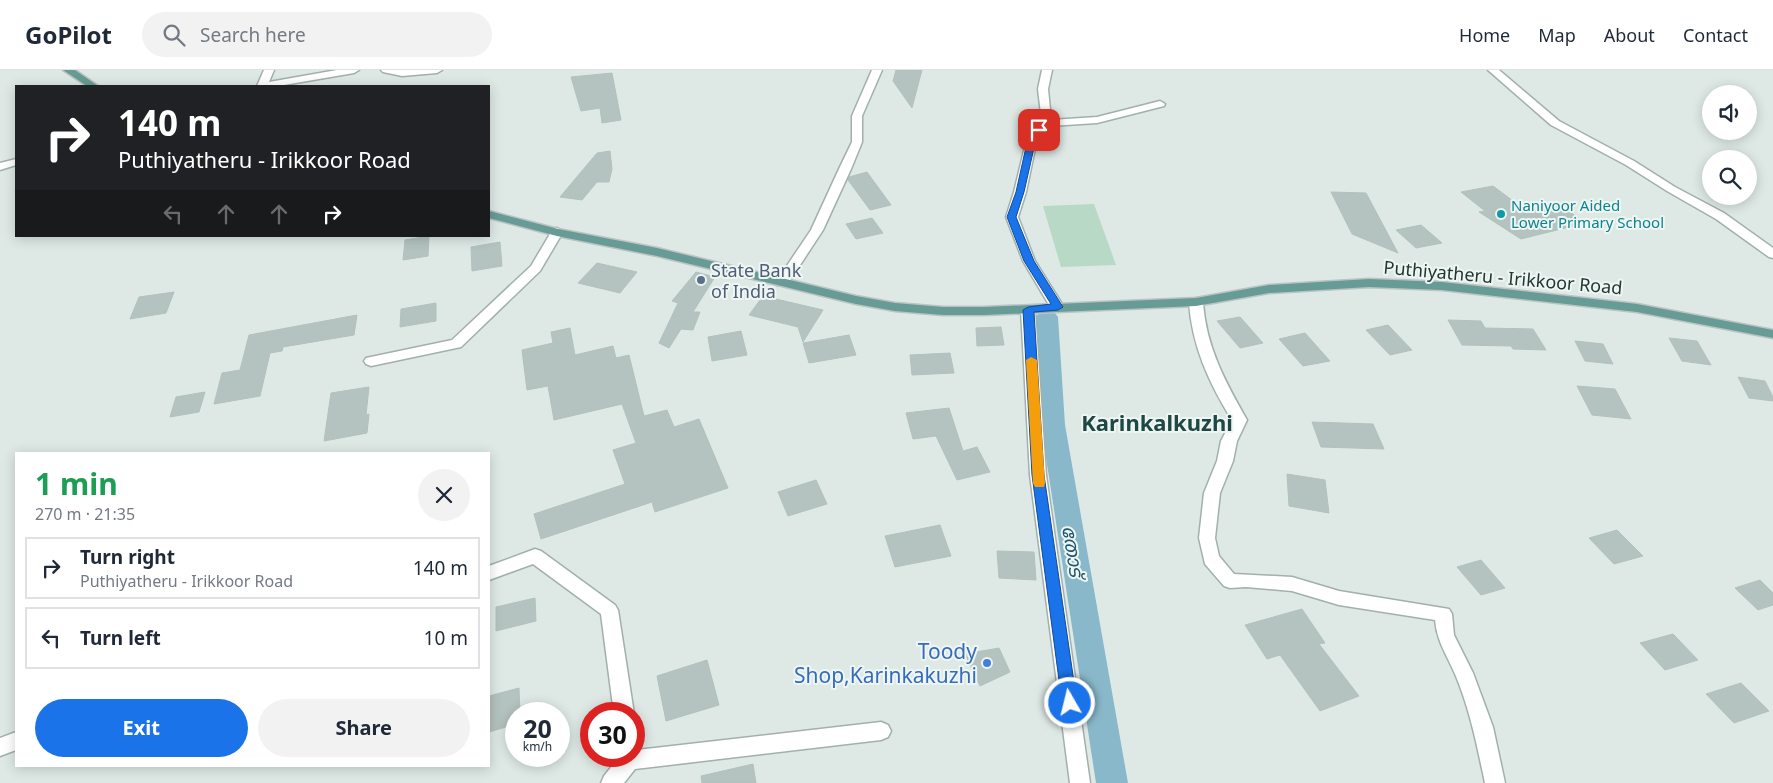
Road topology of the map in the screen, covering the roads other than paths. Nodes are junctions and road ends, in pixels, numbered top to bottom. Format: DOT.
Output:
graph roads {
  1 [pos="68,70"];
  2 [pos="269,70"];
  3 [pos="354,70"];
  4 [pos="386,70"];
  5 [pos="437,70"];
  6 [pos="877,70"];
  7 [pos="1047,70"];
  8 [pos="1494,70"];
  9 [pos="91,85"];
  10 [pos="262,85"];
  11 [pos="268,85"];
  12 [pos="1160,104"];
  13 [pos="1046,123"];
  14 [pos="15,162"];
  15 [pos="0,167"];
  16 [pos="490,214"];
  17 [pos="557,232"];
  18 [pos="1773,254"];
  19 [pos="782,282"];
  20 [pos="1196,302"];
  21 [pos="1058,307"];
  22 [pos="1028,310"];
  23 [pos="1773,334"];
  24 [pos="371,361"];
  25 [pos="490,572"];
  26 [pos="622,702"];
  27 [pos="881,731"];
  28 [pos="15,741"];
  29 [pos="0,747"];
  30 [pos="645,756"];
  31 [pos="623,767"];
  32 [pos="611,783"];
  33 [pos="1080,783"];
  34 [pos="1495,783"];
  1 -- 9 [label="main road"];
  2 -- 10 [label="street"];
  3 -- 11 [label="street"];
  4 -- 5 [label="street"];
  6 -- 19 [label="street"];
  7 -- 13 [label="street"];
  8 -- 18 [label="street"];
  12 -- 13 [label="street"];
  13 -- 21 [label="street"];
  14 -- 15 [label="street"];
  16 -- 17 [label="main road, Puthiyatheru - Irikkoor Road"];
  17 -- 19 [label="main road, Puthiyatheru - Irikkoor Road"];
  17 -- 24 [label="street"];
  19 -- 22 [label="main road, Puthiyatheru - Irikkoor Road"];
  20 -- 21 [label="main road, Puthiyatheru - Irikkoor Road"];
  20 -- 23 [label="main road, Puthiyatheru - Irikkoor Road"];
  20 -- 34 [label="street"];
  21 -- 22 [label="main road, Puthiyatheru - Irikkoor Road"];
  22 -- 33 [label="street"];
  25 -- 26 [label="street"];
  27 -- 30 [label="street"];
  28 -- 29 [label="street"];
  31 -- 32 [label="street"];
}
